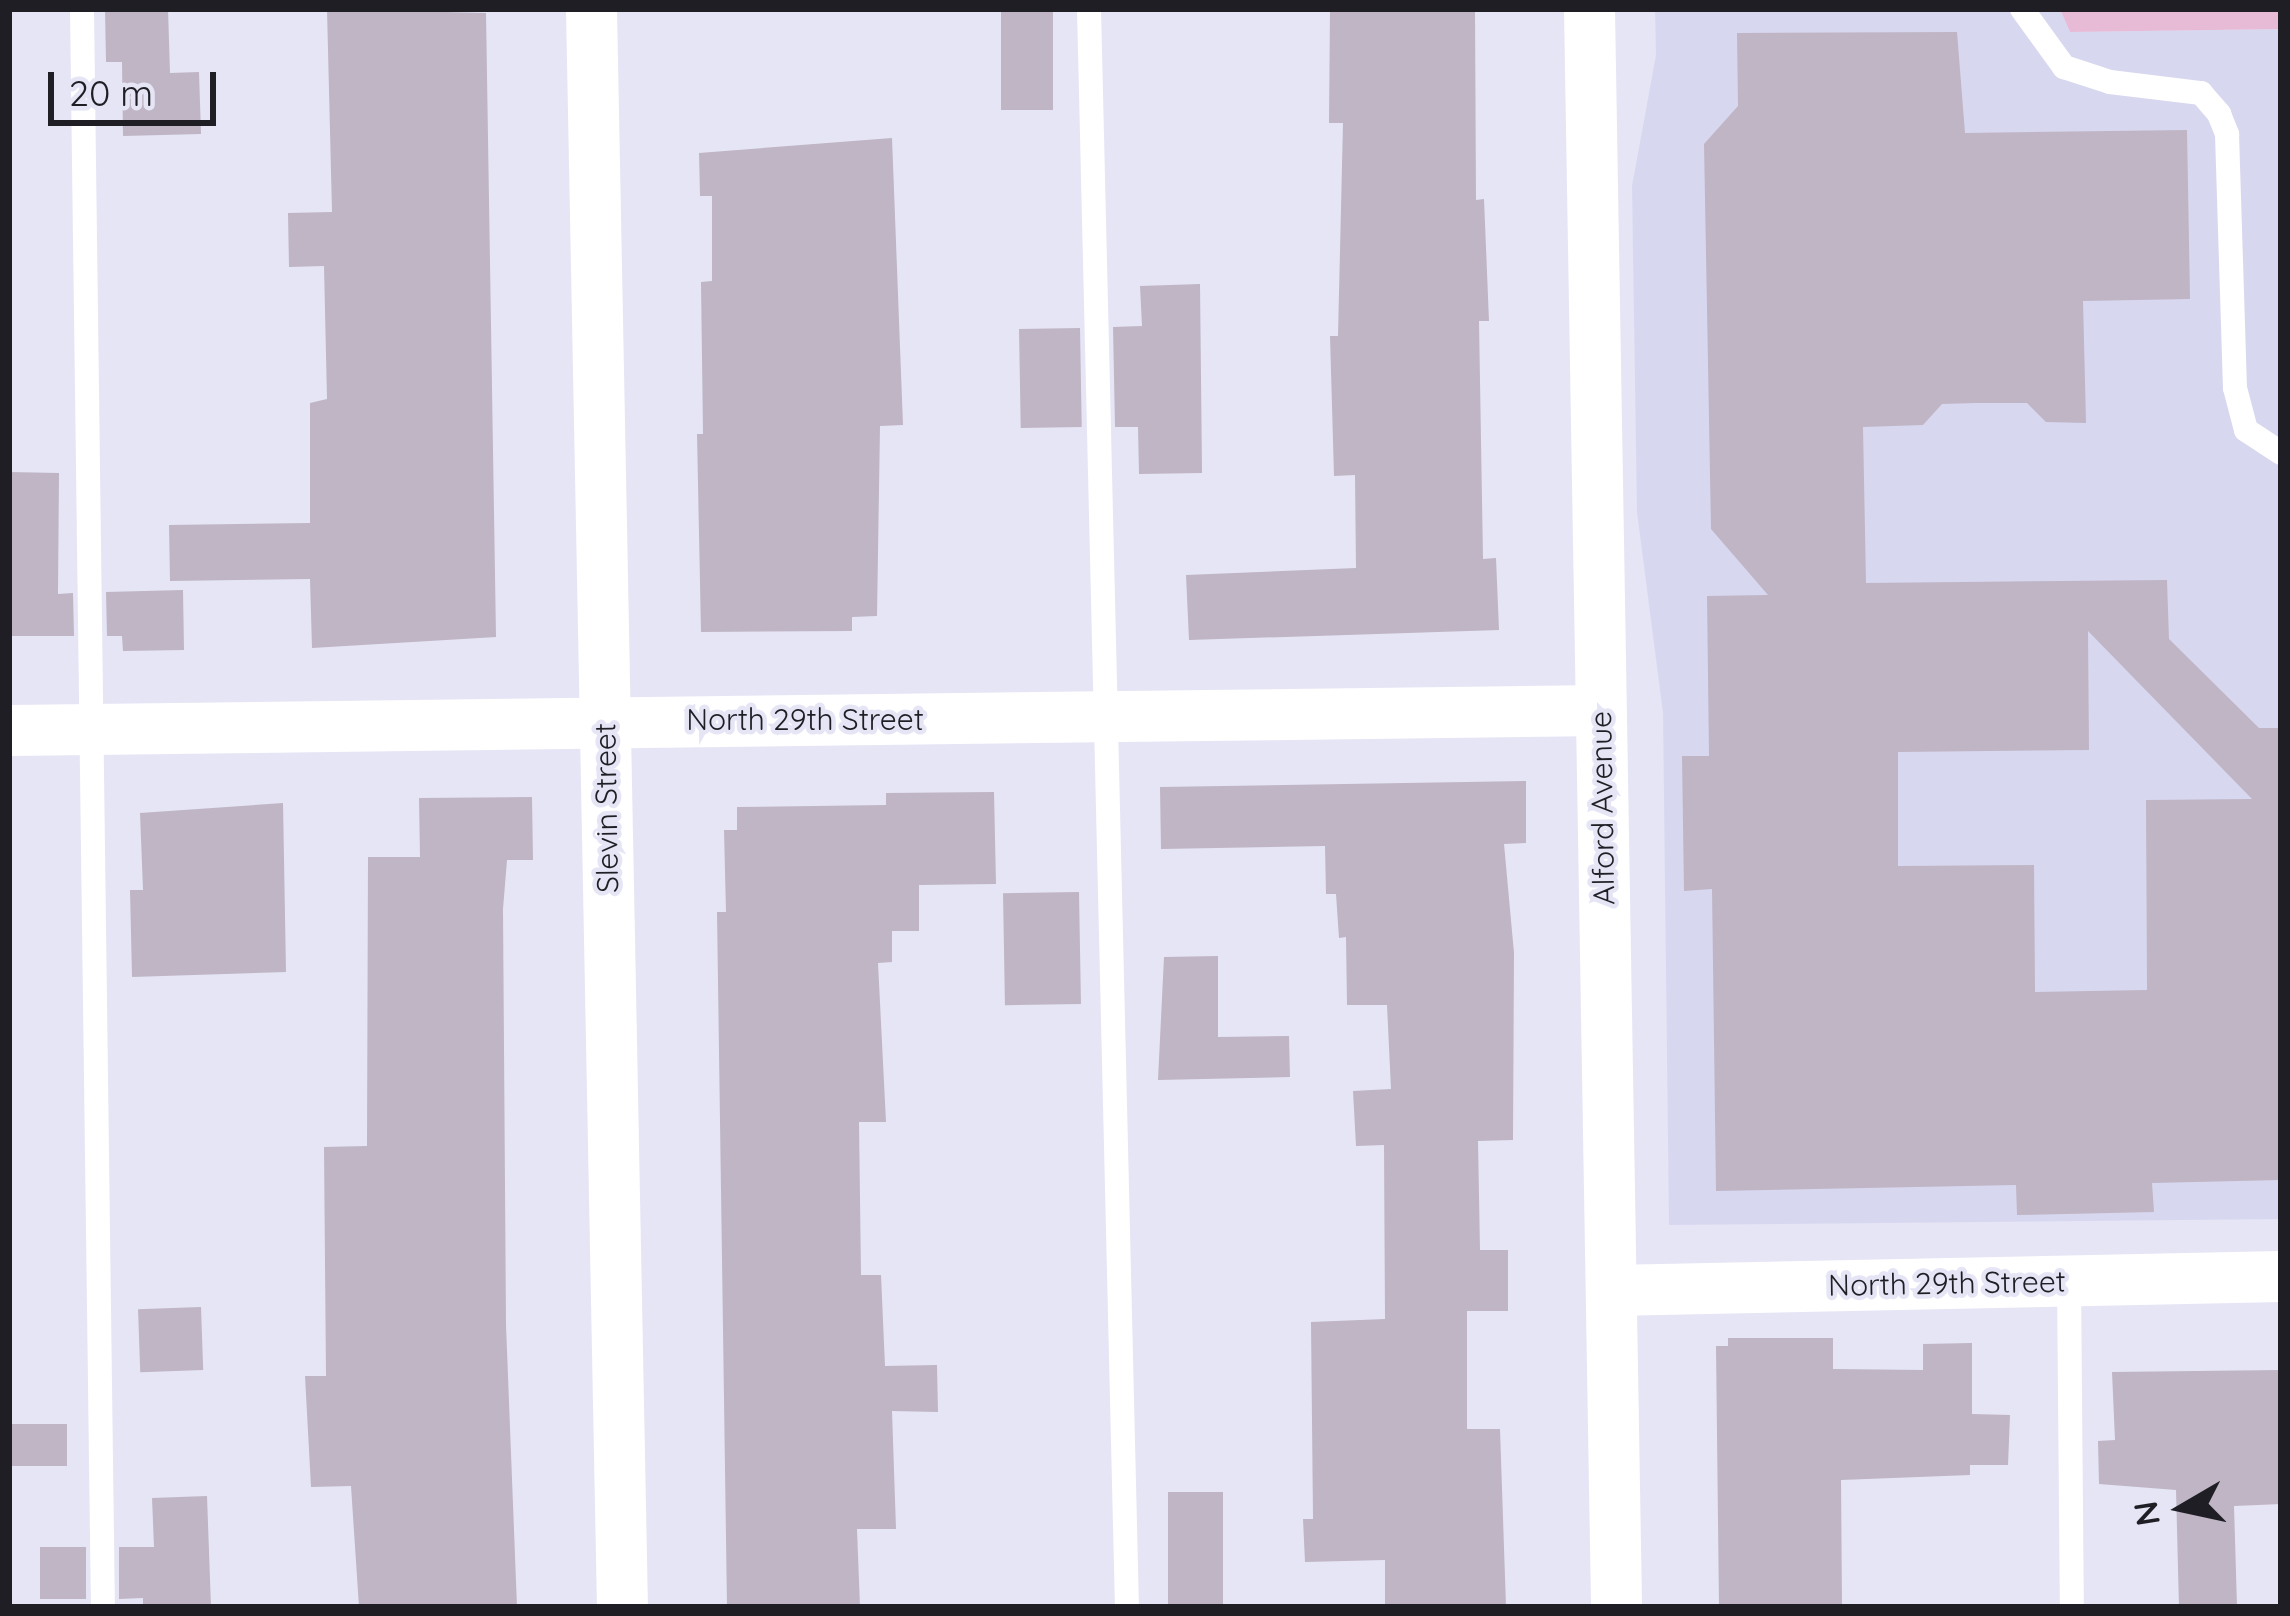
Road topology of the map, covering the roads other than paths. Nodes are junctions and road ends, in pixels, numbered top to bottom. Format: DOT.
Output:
graph roads {
  1 [pos="82,9"];
  2 [pos="591,9"];
  3 [pos="1089,9"];
  4 [pos="1588,9"];
  5 [pos="2022,9"];
  6 [pos="2281,453"];
  7 [pos="1600,710"];
  8 [pos="1108,717"];
  9 [pos="605,720"];
  10 [pos="93,729"];
  11 [pos="9,730"];
  12 [pos="2281,1276"];
  13 [pos="2069,1280"];
  14 [pos="1612,1290"];
  15 [pos="104,1607"];
  16 [pos="622,1607"];
  17 [pos="1127,1607"];
  18 [pos="1616,1607"];
  19 [pos="2072,1607"];
  1 -- 10 [label="lane"];
  2 -- 9 [label="street, Slevin Street"];
  3 -- 8 [label="lane"];
  4 -- 7 [label="street, Alford Avenue"];
  5 -- 6 [label="lane"];
  7 -- 8 [label="street, North 29th Street"];
  7 -- 14 [label="street, Alford Avenue"];
  8 -- 9 [label="street, North 29th Street"];
  8 -- 17 [label="lane"];
  9 -- 10 [label="street, North 29th Street"];
  9 -- 16 [label="street, Slevin Street"];
  10 -- 11 [label="street, North 29th Street"];
  10 -- 15 [label="lane"];
  12 -- 13 [label="street, North 29th Street"];
  13 -- 14 [label="street, North 29th Street"];
  13 -- 19 [label="lane"];
  14 -- 18 [label="street, Alford Avenue"];
}
